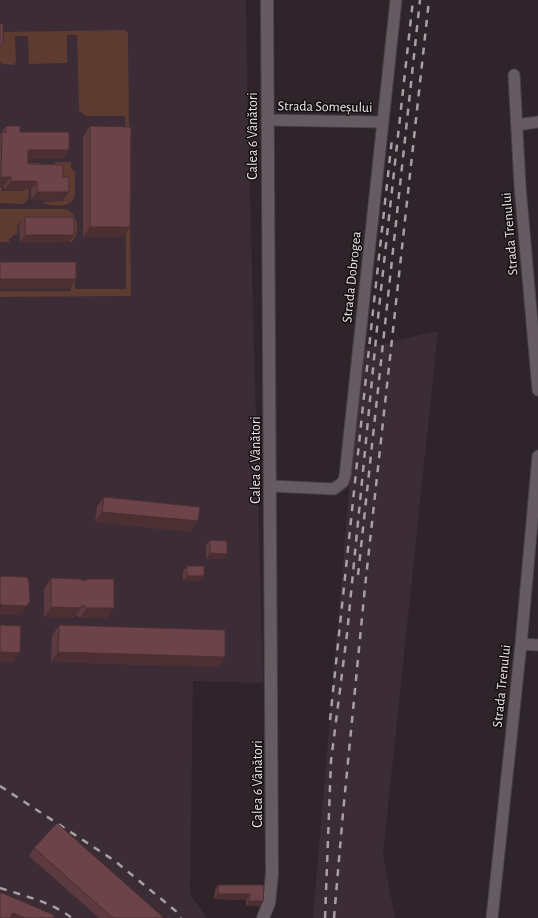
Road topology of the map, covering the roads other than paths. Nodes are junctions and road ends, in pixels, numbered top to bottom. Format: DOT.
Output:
graph roads {
  1 [pos="267,0"];
  2 [pos="396,0"];
  3 [pos="514,75"];
  4 [pos="267,120"];
  5 [pos="383,122"];
  6 [pos="538,122"];
  7 [pos="517,125"];
  8 [pos="538,390"];
  9 [pos="538,456"];
  10 [pos="270,486"];
  11 [pos="521,644"];
  12 [pos="538,645"];
  13 [pos="263,918"];
  14 [pos="492,918"];
  1 -- 4 [label="main road, Calea 6 Vânători"];
  2 -- 5 [label="street, Strada Dobrogea"];
  3 -- 7 [label="street, Strada Trenului"];
  4 -- 5 [label="street, Strada Someșului"];
  4 -- 10 [label="main road, Calea 6 Vânători"];
  5 -- 10 [label="street, Strada Dobrogea"];
  6 -- 7 [label="street"];
  7 -- 8 [label="street, Strada Trenului"];
  9 -- 11 [label="street, Strada Trenului"];
  10 -- 13 [label="main road, Calea 6 Vânători"];
  11 -- 12 [label="street"];
  11 -- 14 [label="street, Strada Trenului"];
}
